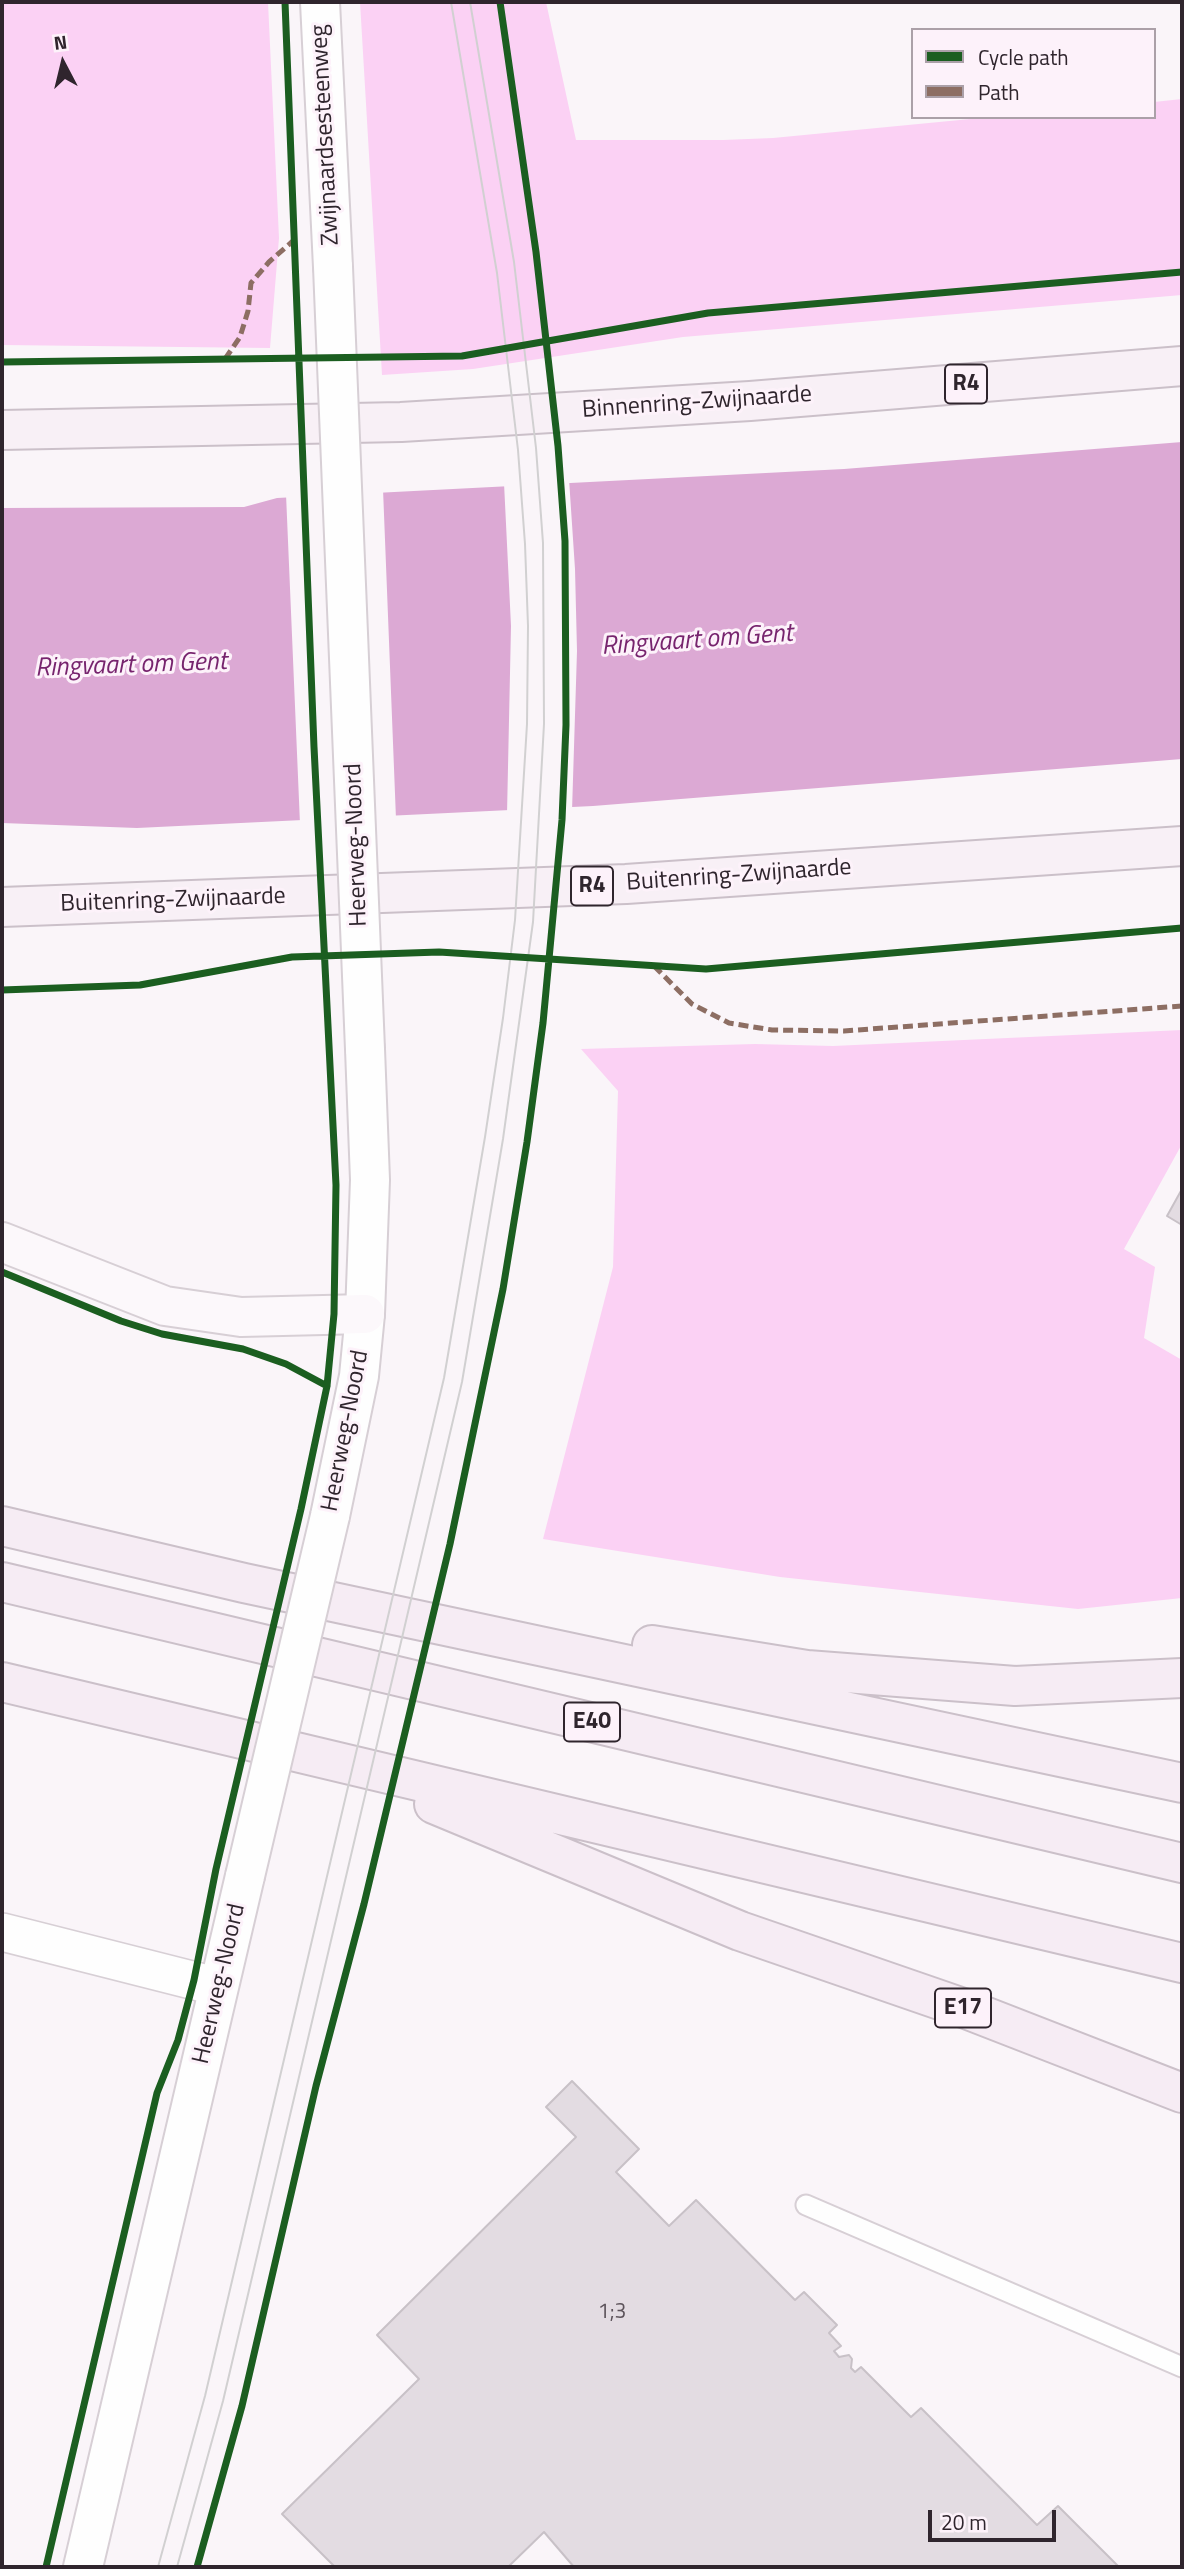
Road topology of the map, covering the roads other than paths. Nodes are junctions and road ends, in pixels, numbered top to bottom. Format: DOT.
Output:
graph roads {
  1 [pos="320,2"];
  2 [pos="333,267"];
  3 [pos="1182,366"];
  4 [pos="2,430"];
  5 [pos="1182,846"];
  6 [pos="2,907"];
  7 [pos="2,1242"];
  8 [pos="365,1314"];
  9 [pos="2,1527"];
  10 [pos="2,1582"];
  11 [pos="244,1583"];
  12 [pos="1182,1678"];
  13 [pos="2,1682"];
  14 [pos="326,1759"];
  15 [pos="1182,1783"];
  16 [pos="1182,1863"];
  17 [pos="2,1931"];
  18 [pos="1182,1963"];
  19 [pos="219,1987"];
  20 [pos="1182,2093"];
  21 [pos="806,2205"];
  22 [pos="1182,2367"];
  23 [pos="83,2567"];
  1 -- 2 [label="street, Zwijnaardsesteenweg"];
  2 -- 8 [label="street, Heerweg-Noord, bridge"];
  3 -- 4 [label="highway, Binnenring-Zwijnaarde / R4"];
  5 -- 6 [label="highway, Buitenring-Zwijnaarde / R4"];
  7 -- 8 [label="main road"];
  8 -- 19 [label="street, Heerweg-Noord, bridge"];
  9 -- 11 [label="highway"];
  10 -- 16 [label="highway, E40"];
  11 -- 12 [label="highway"];
  11 -- 15 [label="highway"];
  13 -- 14 [label="highway"];
  14 -- 18 [label="highway"];
  14 -- 20 [label="highway, E17"];
  17 -- 19 [label="street"];
  19 -- 23 [label="street, Heerweg-Noord"];
  21 -- 22 [label="lane"];
}
